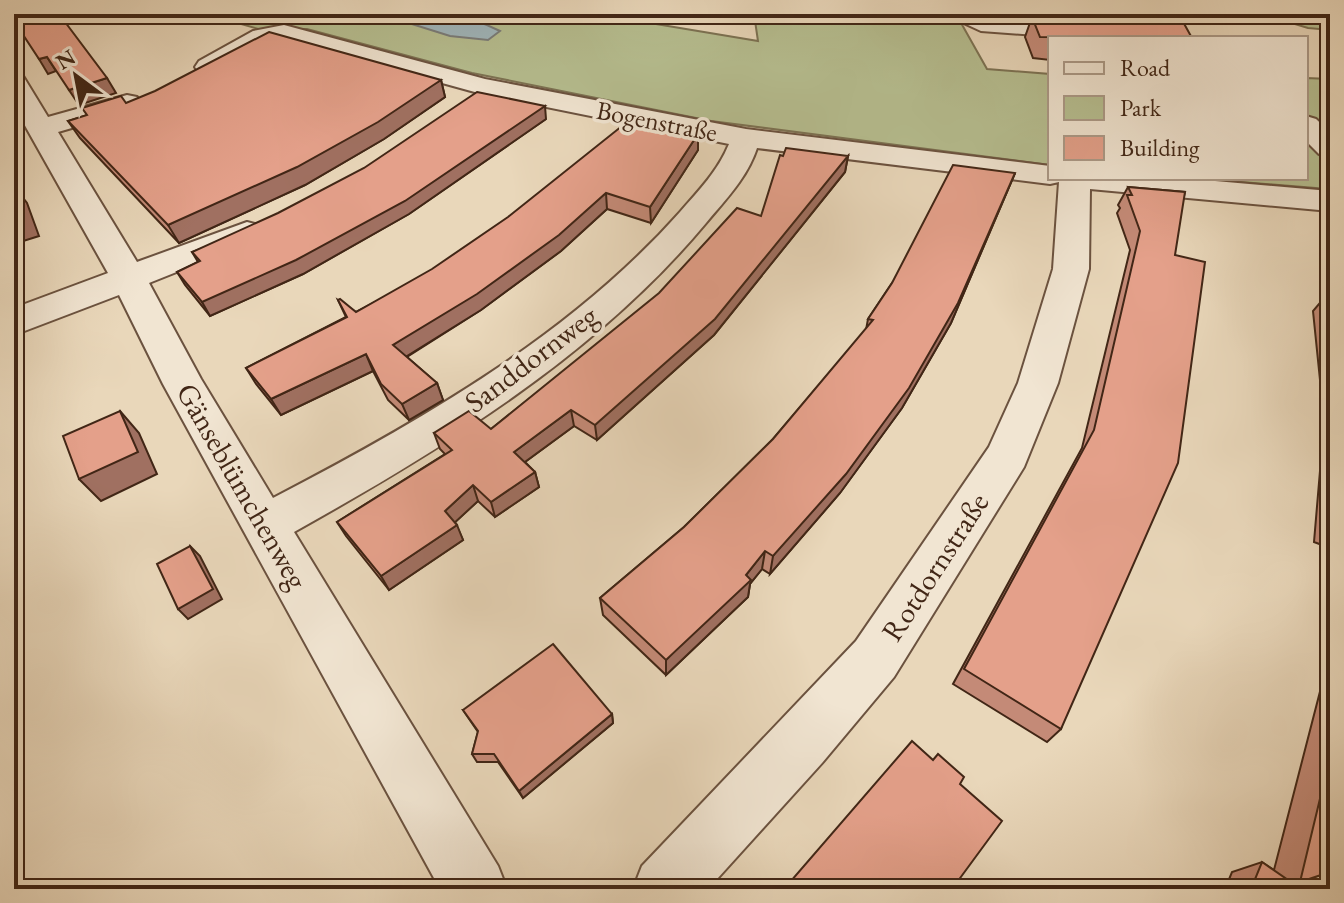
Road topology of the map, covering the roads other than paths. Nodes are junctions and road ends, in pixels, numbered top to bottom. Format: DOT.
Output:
graph roads {
  1 [pos="963,14"];
  2 [pos="1148,36"];
  3 [pos="182,80"];
  4 [pos="14,82"];
  5 [pos="482,86"];
  6 [pos="156,92"];
  7 [pos="451,112"];
  8 [pos="1308,127"];
  9 [pos="40,128"];
  10 [pos="746,138"];
  11 [pos="1330,148"];
  12 [pos="1048,175"];
  13 [pos="1076,180"];
  14 [pos="1098,180"];
  15 [pos="1330,201"];
  16 [pos="277,217"];
  17 [pos="130,280"];
  18 [pos="14,322"];
  19 [pos="265,525"];
  20 [pos="475,889"];
  21 [pos="665,889"];
  1 -- 2 [label="street"];
  3 -- 5 [label="street, Bogenstraße"];
  4 -- 9 [label="street, Gänseblümchenweg"];
  5 -- 7 [label="street"];
  5 -- 10 [label="street, Bogenstraße"];
  6 -- 9 [label="street"];
  8 -- 11 [label="street"];
  9 -- 17 [label="street, Gänseblümchenweg"];
  10 -- 12 [label="street, Bogenstraße"];
  10 -- 19 [label="street, Sanddornweg"];
  13 -- 21 [label="street, Rotdornstraße"];
  14 -- 15 [label="street"];
  16 -- 17 [label="street"];
  17 -- 18 [label="street"];
  17 -- 19 [label="street, Gänseblümchenweg"];
  19 -- 20 [label="street, Gänseblümchenweg"];
}
